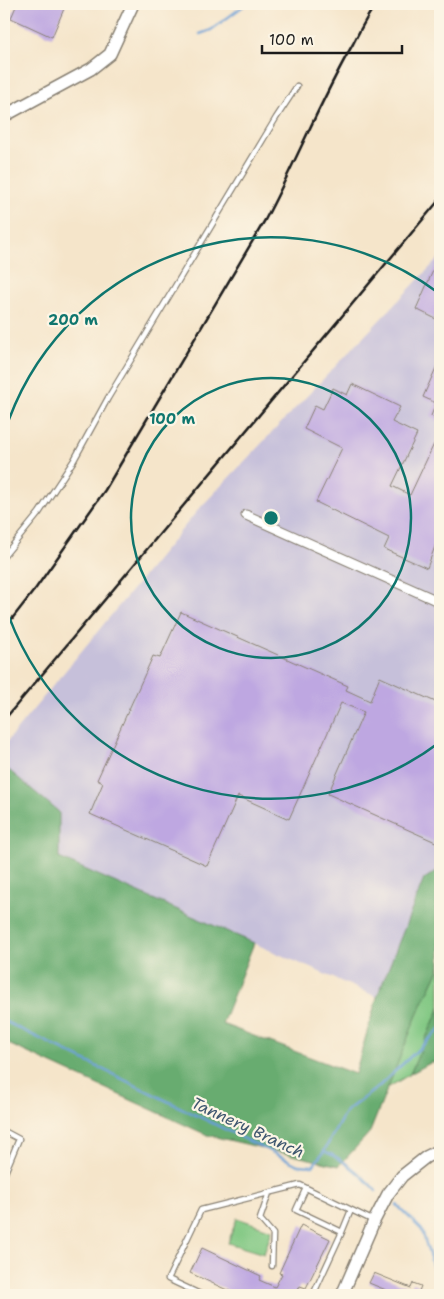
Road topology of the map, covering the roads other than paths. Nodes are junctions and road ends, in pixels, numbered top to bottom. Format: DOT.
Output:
graph roads {
  1 [pos="133,4"];
  2 [pos="297,86"];
  3 [pos="4,116"];
  4 [pos="246,515"];
  5 [pos="4,556"];
  6 [pos="440,602"];
  7 [pos="4,1132"];
  8 [pos="440,1150"];
  9 [pos="4,1175"];
  10 [pos="306,1188"];
  11 [pos="269,1193"];
  12 [pos="351,1210"];
  13 [pos="374,1221"];
  14 [pos="342,1232"];
  15 [pos="272,1266"];
  16 [pos="202,1295"];
  17 [pos="313,1295"];
  18 [pos="342,1295"];
  1 -- 3 [label="street"];
  2 -- 5 [label="lane"];
  4 -- 6 [label="street"];
  7 -- 9 [label="lane"];
  8 -- 13 [label="street"];
  10 -- 11 [label="lane"];
  10 -- 12 [label="lane"];
  10 -- 14 [label="lane"];
  11 -- 15 [label="lane"];
  11 -- 16 [label="lane"];
  12 -- 13 [label="lane"];
  12 -- 14 [label="lane"];
  13 -- 18 [label="street"];
  14 -- 17 [label="lane"];
}
